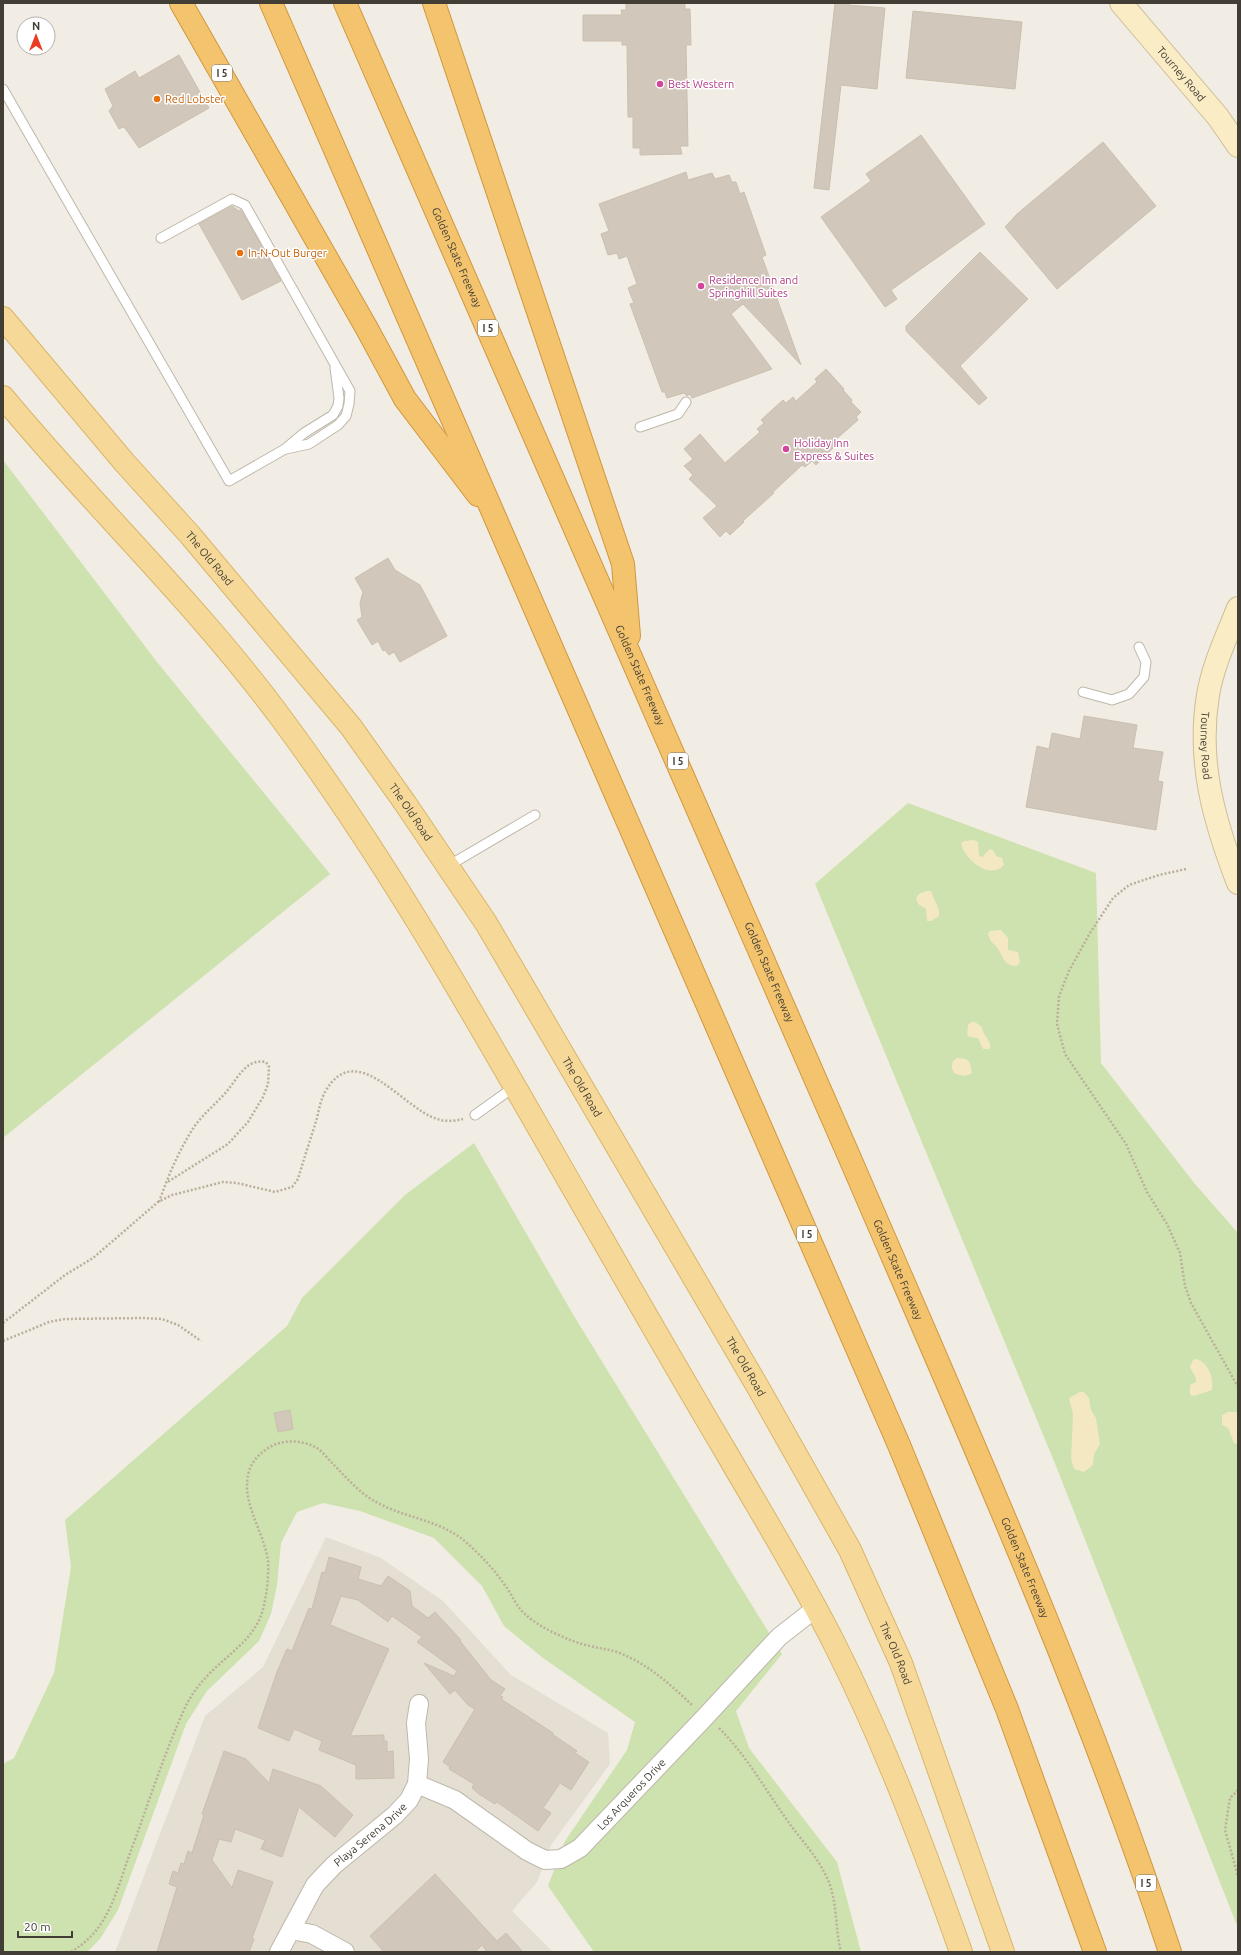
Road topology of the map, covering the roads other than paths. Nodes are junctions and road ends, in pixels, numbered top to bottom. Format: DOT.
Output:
graph roads {
  1 [pos="181,3"];
  2 [pos="271,3"];
  3 [pos="345,3"];
  4 [pos="434,3"];
  5 [pos="1121,3"];
  6 [pos="3,89"];
  7 [pos="1238,146"];
  8 [pos="161,238"];
  9 [pos="3,318"];
  10 [pos="3,397"];
  11 [pos="686,402"];
  12 [pos="640,427"];
  13 [pos="499,523"];
  14 [pos="1238,608"];
  15 [pos="1139,647"];
  16 [pos="631,654"];
  17 [pos="1083,692"];
  18 [pos="534,815"];
  19 [pos="448,866"];
  20 [pos="1238,882"];
  21 [pos="514,1087"];
  22 [pos="476,1115"];
  23 [pos="816,1608"];
  24 [pos="419,1704"];
  25 [pos="417,1784"];
  26 [pos="292,1930"];
  27 [pos="279,1952"];
  28 [pos="345,1952"];
  29 [pos="962,1952"];
  30 [pos="1003,1952"];
  31 [pos="1095,1952"];
  32 [pos="1170,1952"];
  1 -- 13 [label="highway, I 5"];
  2 -- 13 [label="highway, I 5"];
  3 -- 16 [label="highway, Golden State Freeway / I 5"];
  4 -- 16 [label="highway, I 5"];
  5 -- 7 [label="street, Tourney Road"];
  6 -- 8 [label="lane"];
  9 -- 19 [label="main road, The Old Road"];
  10 -- 21 [label="main road"];
  11 -- 12 [label="lane"];
  13 -- 31 [label="highway, I 5"];
  14 -- 20 [label="street, Tourney Road"];
  15 -- 17 [label="lane"];
  16 -- 32 [label="highway, Golden State Freeway / I 5"];
  18 -- 19 [label="lane"];
  19 -- 30 [label="main road, The Old Road"];
  21 -- 22 [label="lane"];
  21 -- 23 [label="main road"];
  23 -- 25 [label="street, Los Arqueros Drive"];
  23 -- 29 [label="main road"];
  24 -- 25 [label="street, Playa Serena Drive"];
  25 -- 26 [label="street, Playa Serena Drive"];
  26 -- 27 [label="street, Playa Serena Drive"];
  26 -- 28 [label="street"];
}
